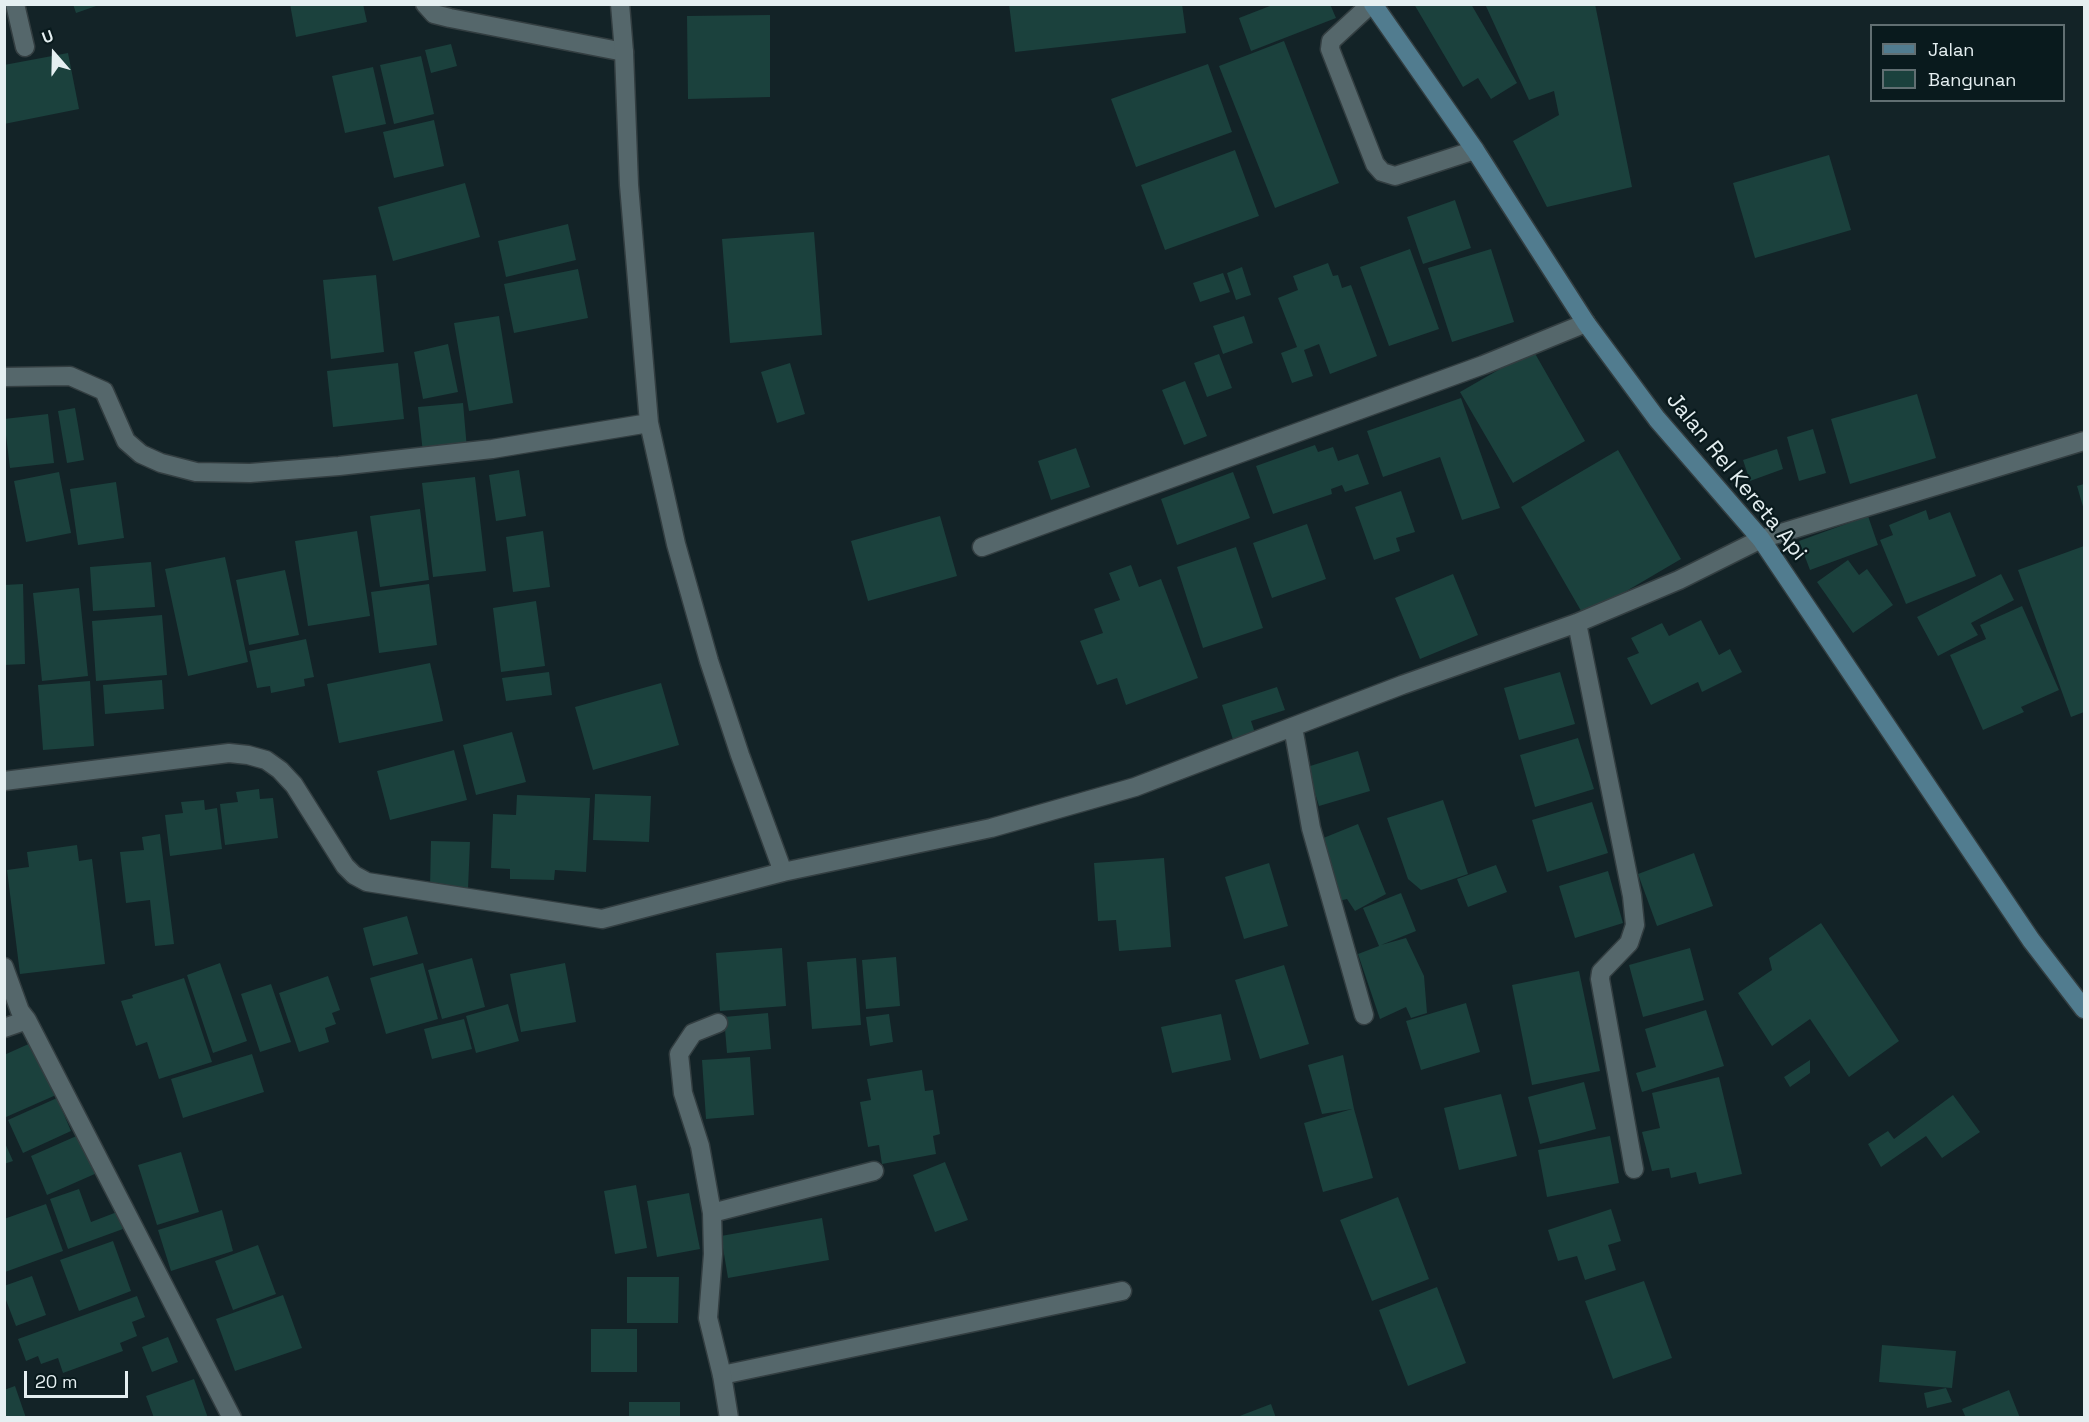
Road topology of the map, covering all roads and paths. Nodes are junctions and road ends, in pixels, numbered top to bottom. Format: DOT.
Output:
graph roads {
  1 [pos="15,4"];
  2 [pos="425,4"];
  3 [pos="620,4"];
  4 [pos="1372,4"];
  5 [pos="25,47"];
  6 [pos="624,52"];
  7 [pos="1475,150"];
  8 [pos="1586,323"];
  9 [pos="4,376"];
  10 [pos="650,423"];
  11 [pos="2085,441"];
  12 [pos="1761,539"];
  13 [pos="982,547"];
  14 [pos="1577,623"];
  15 [pos="1293,727"];
  16 [pos="4,781"];
  17 [pos="783,872"];
  18 [pos="4,967"];
  19 [pos="2085,1009"];
  20 [pos="1364,1015"];
  21 [pos="27,1020"];
  22 [pos="718,1023"];
  23 [pos="4,1028"];
  24 [pos="1634,1169"];
  25 [pos="874,1171"];
  26 [pos="712,1213"];
  27 [pos="1122,1291"];
  28 [pos="722,1375"];
  29 [pos="232,1418"];
  30 [pos="729,1418"];
  1 -- 5 [label="street"];
  2 -- 6 [label="street"];
  3 -- 6 [label="street"];
  4 -- 7 [label="main road, Jalan Rel Kereta Api"];
  4 -- 7 [label="street"];
  6 -- 10 [label="street"];
  7 -- 8 [label="main road, Jalan Rel Kereta Api"];
  8 -- 12 [label="main road, Jalan Rel Kereta Api"];
  8 -- 13 [label="street"];
  9 -- 10 [label="street"];
  10 -- 17 [label="street"];
  11 -- 12 [label="street"];
  12 -- 14 [label="street"];
  12 -- 19 [label="main road, Jalan Rel Kereta Api"];
  14 -- 15 [label="street"];
  14 -- 24 [label="street"];
  15 -- 17 [label="street"];
  15 -- 20 [label="street"];
  16 -- 17 [label="street"];
  18 -- 21 [label="street"];
  21 -- 23 [label="street"];
  21 -- 29 [label="street"];
  22 -- 26 [label="street"];
  25 -- 26 [label="street"];
  26 -- 28 [label="street"];
  27 -- 28 [label="street"];
  28 -- 30 [label="street"];
}
